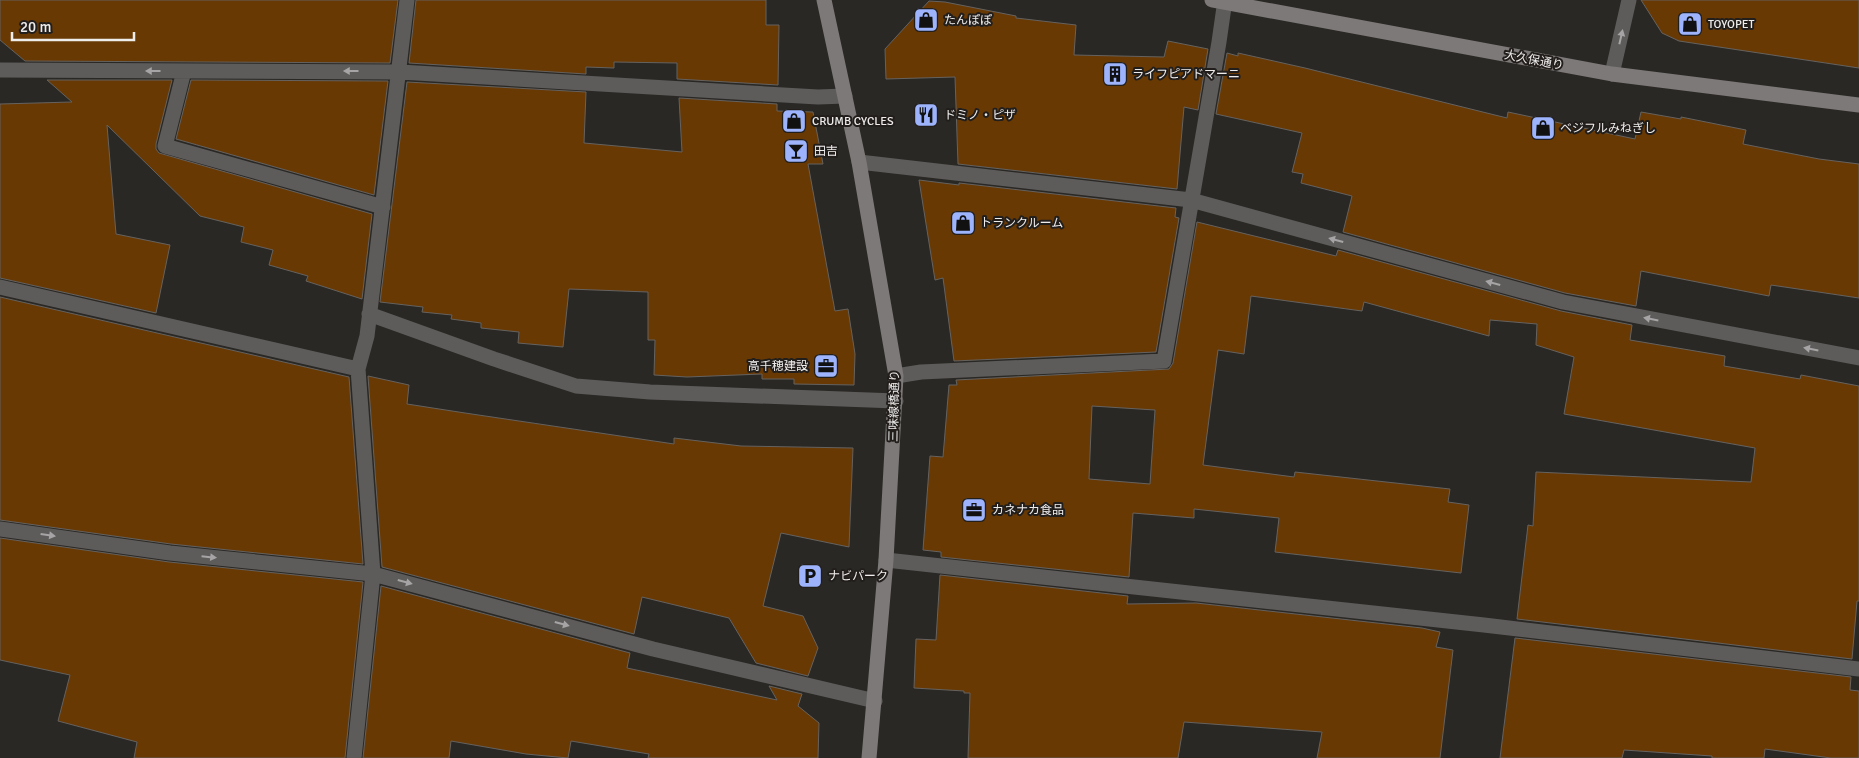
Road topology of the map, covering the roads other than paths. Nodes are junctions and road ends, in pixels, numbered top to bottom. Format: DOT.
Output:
graph roads {
  1 [pos="407,0"];
  2 [pos="824,0"];
  3 [pos="1629,0"];
  4 [pos="1220,1"];
  5 [pos="0,70"];
  6 [pos="184,71"];
  7 [pos="400,72"];
  8 [pos="1612,74"];
  9 [pos="845,96"];
  10 [pos="1859,105"];
  11 [pos="859,162"];
  12 [pos="1191,200"];
  13 [pos="384,207"];
  14 [pos="0,287"];
  15 [pos="369,314"];
  16 [pos="1859,358"];
  17 [pos="358,369"];
  18 [pos="896,376"];
  19 [pos="896,402"];
  20 [pos="0,528"];
  21 [pos="886,560"];
  22 [pos="373,574"];
  23 [pos="1859,669"];
  24 [pos="874,700"];
  25 [pos="354,758"];
  26 [pos="870,758"];
  1 -- 7 [label="street"];
  2 -- 9 [label="street, 三味線橋通り"];
  8 -- 3 [label="street, one-way"];
  4 -- 8 [label="street, 大久保通り"];
  4 -- 12 [label="street"];
  6 -- 5 [label="street, one-way"];
  7 -- 6 [label="street, one-way"];
  6 -- 13 [label="street"];
  7 -- 9 [label="street"];
  7 -- 13 [label="street"];
  8 -- 10 [label="street, 大久保通り"];
  9 -- 11 [label="street, 三味線橋通り"];
  11 -- 12 [label="street"];
  11 -- 18 [label="street, 三味線橋通り"];
  16 -- 12 [label="street, one-way"];
  12 -- 18 [label="street"];
  13 -- 15 [label="street"];
  14 -- 17 [label="street"];
  15 -- 17 [label="street"];
  15 -- 19 [label="street"];
  17 -- 22 [label="street"];
  18 -- 19 [label="street, 三味線橋通り"];
  19 -- 21 [label="street, 三味線橋通り"];
  20 -- 22 [label="street, one-way"];
  21 -- 23 [label="street"];
  21 -- 24 [label="street, 三味線橋通り"];
  22 -- 24 [label="street, one-way"];
  22 -- 25 [label="street"];
  24 -- 26 [label="street, 三味線橋通り"];
}
